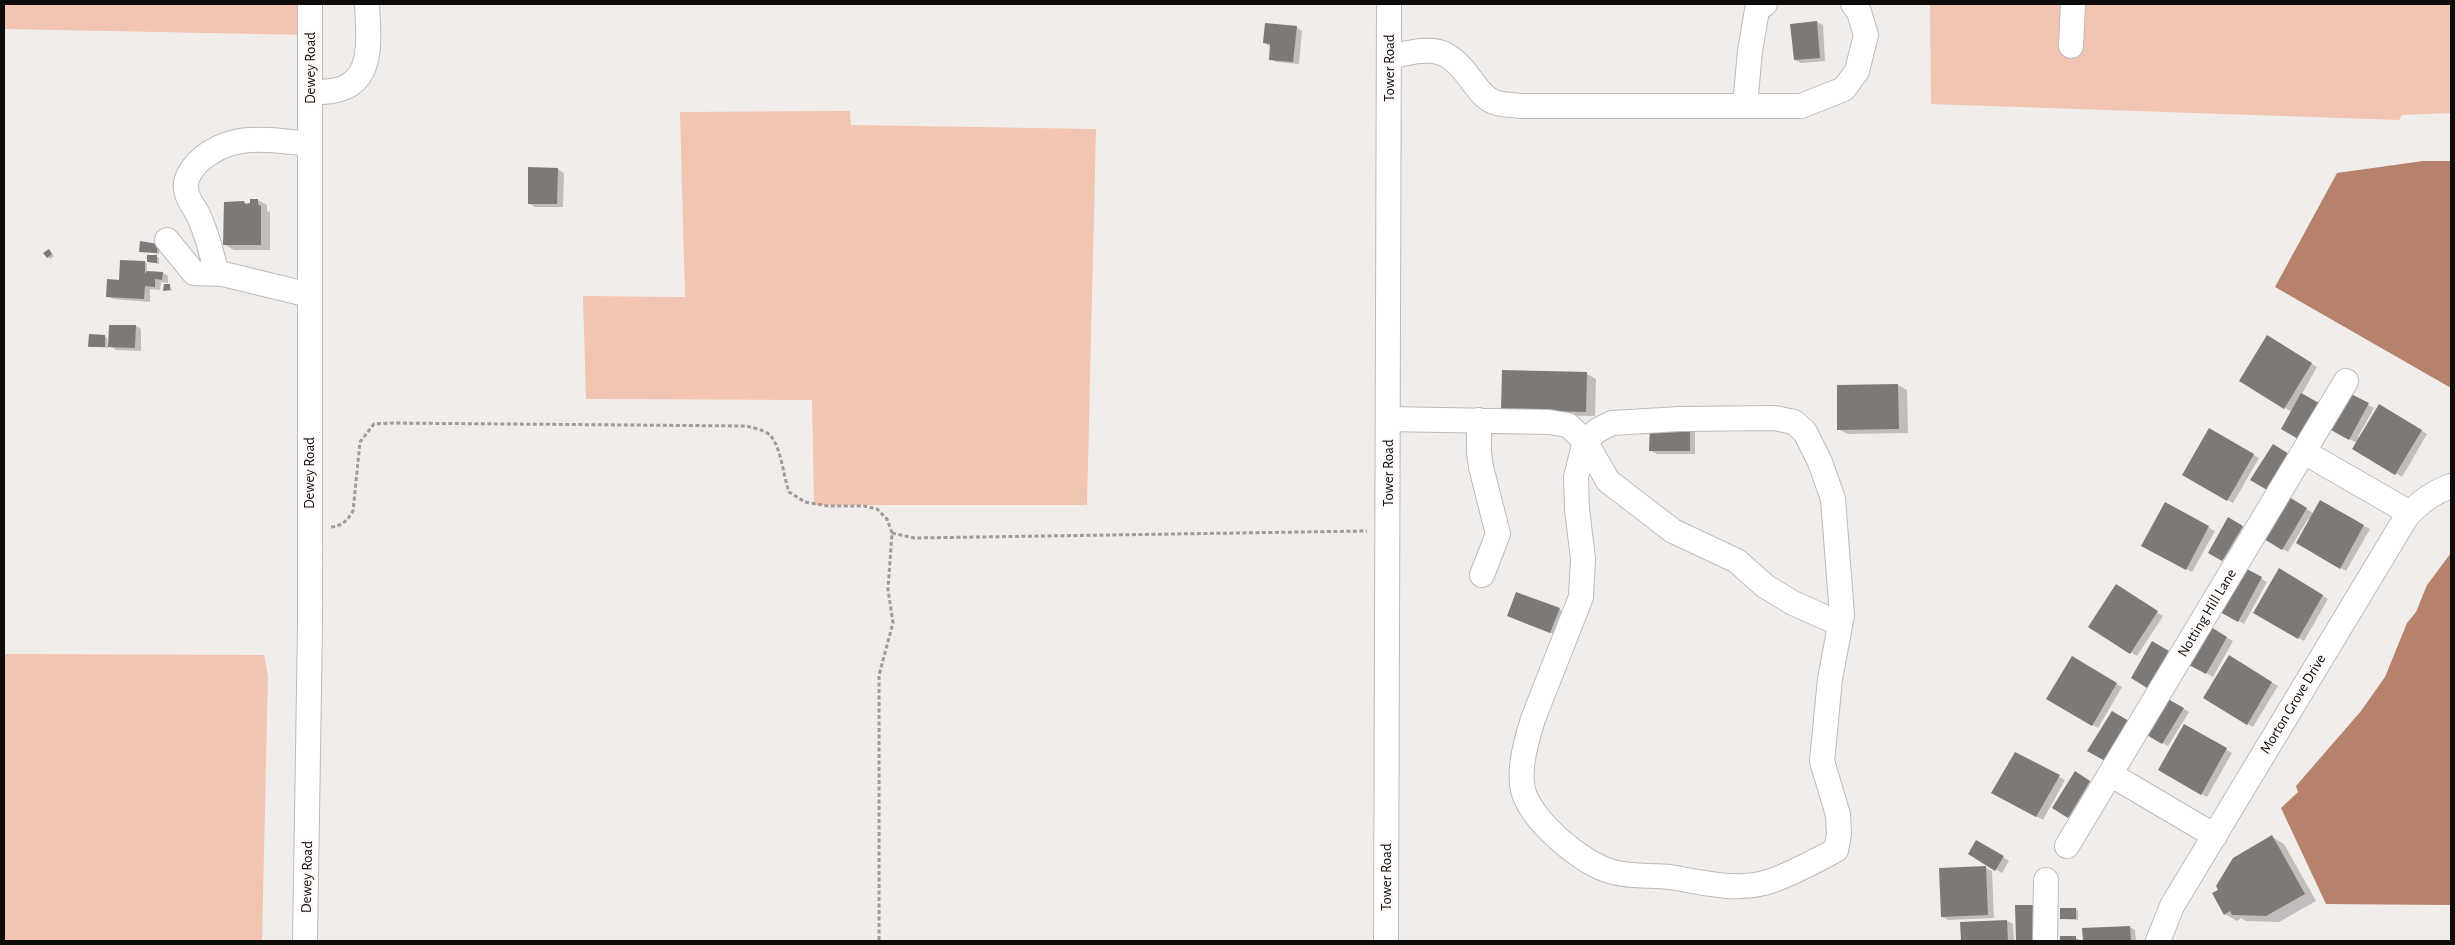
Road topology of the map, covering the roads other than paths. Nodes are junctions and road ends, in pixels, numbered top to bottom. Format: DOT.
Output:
graph roads {
  1 [pos="310,4"];
  2 [pos="367,4"];
  3 [pos="1389,4"];
  4 [pos="1765,4"];
  5 [pos="1853,4"];
  6 [pos="2073,4"];
  7 [pos="2071,46"];
  8 [pos="1389,57"];
  9 [pos="310,93"];
  10 [pos="1745,105"];
  11 [pos="310,144"];
  12 [pos="167,240"];
  13 [pos="217,274"];
  14 [pos="310,296"];
  15 [pos="2346,381"];
  16 [pos="1388,419"];
  17 [pos="1479,420"];
  18 [pos="1585,441"];
  19 [pos="2304,452"];
  20 [pos="2451,486"];
  21 [pos="2410,513"];
  22 [pos="1482,575"];
  23 [pos="1840,624"];
  24 [pos="2110,774"];
  25 [pos="2215,836"];
  26 [pos="2067,846"];
  27 [pos="2046,880"];
  28 [pos="305,941"];
  29 [pos="1386,941"];
  30 [pos="2045,941"];
  31 [pos="2158,941"];
  1 -- 9 [label="street, Dewey Road"];
  2 -- 9 [label="street"];
  3 -- 8 [label="street, Tower Road"];
  4 -- 10 [label="street"];
  5 -- 10 [label="street"];
  6 -- 7 [label="street"];
  8 -- 10 [label="street"];
  8 -- 16 [label="street, Tower Road"];
  9 -- 11 [label="street, Dewey Road"];
  11 -- 13 [label="street"];
  11 -- 14 [label="street, Dewey Road"];
  12 -- 13 [label="street"];
  13 -- 14 [label="street"];
  14 -- 28 [label="street, Dewey Road"];
  15 -- 19 [label="street, Notting Hill Lane"];
  16 -- 17 [label="street"];
  16 -- 29 [label="street, Tower Road"];
  17 -- 18 [label="street"];
  17 -- 22 [label="street"];
  18 -- 23 [label="street"];
  18 -- 23 [label="street"];
  18 -- 23 [label="street"];
  19 -- 21 [label="street"];
  19 -- 24 [label="street, Notting Hill Lane"];
  20 -- 21 [label="street, Morton Grove Drive"];
  21 -- 25 [label="street, Morton Grove Drive"];
  24 -- 25 [label="street"];
  24 -- 26 [label="street, Notting Hill Lane"];
  25 -- 31 [label="street, Morton Grove Drive"];
  27 -- 30 [label="street"];
}
